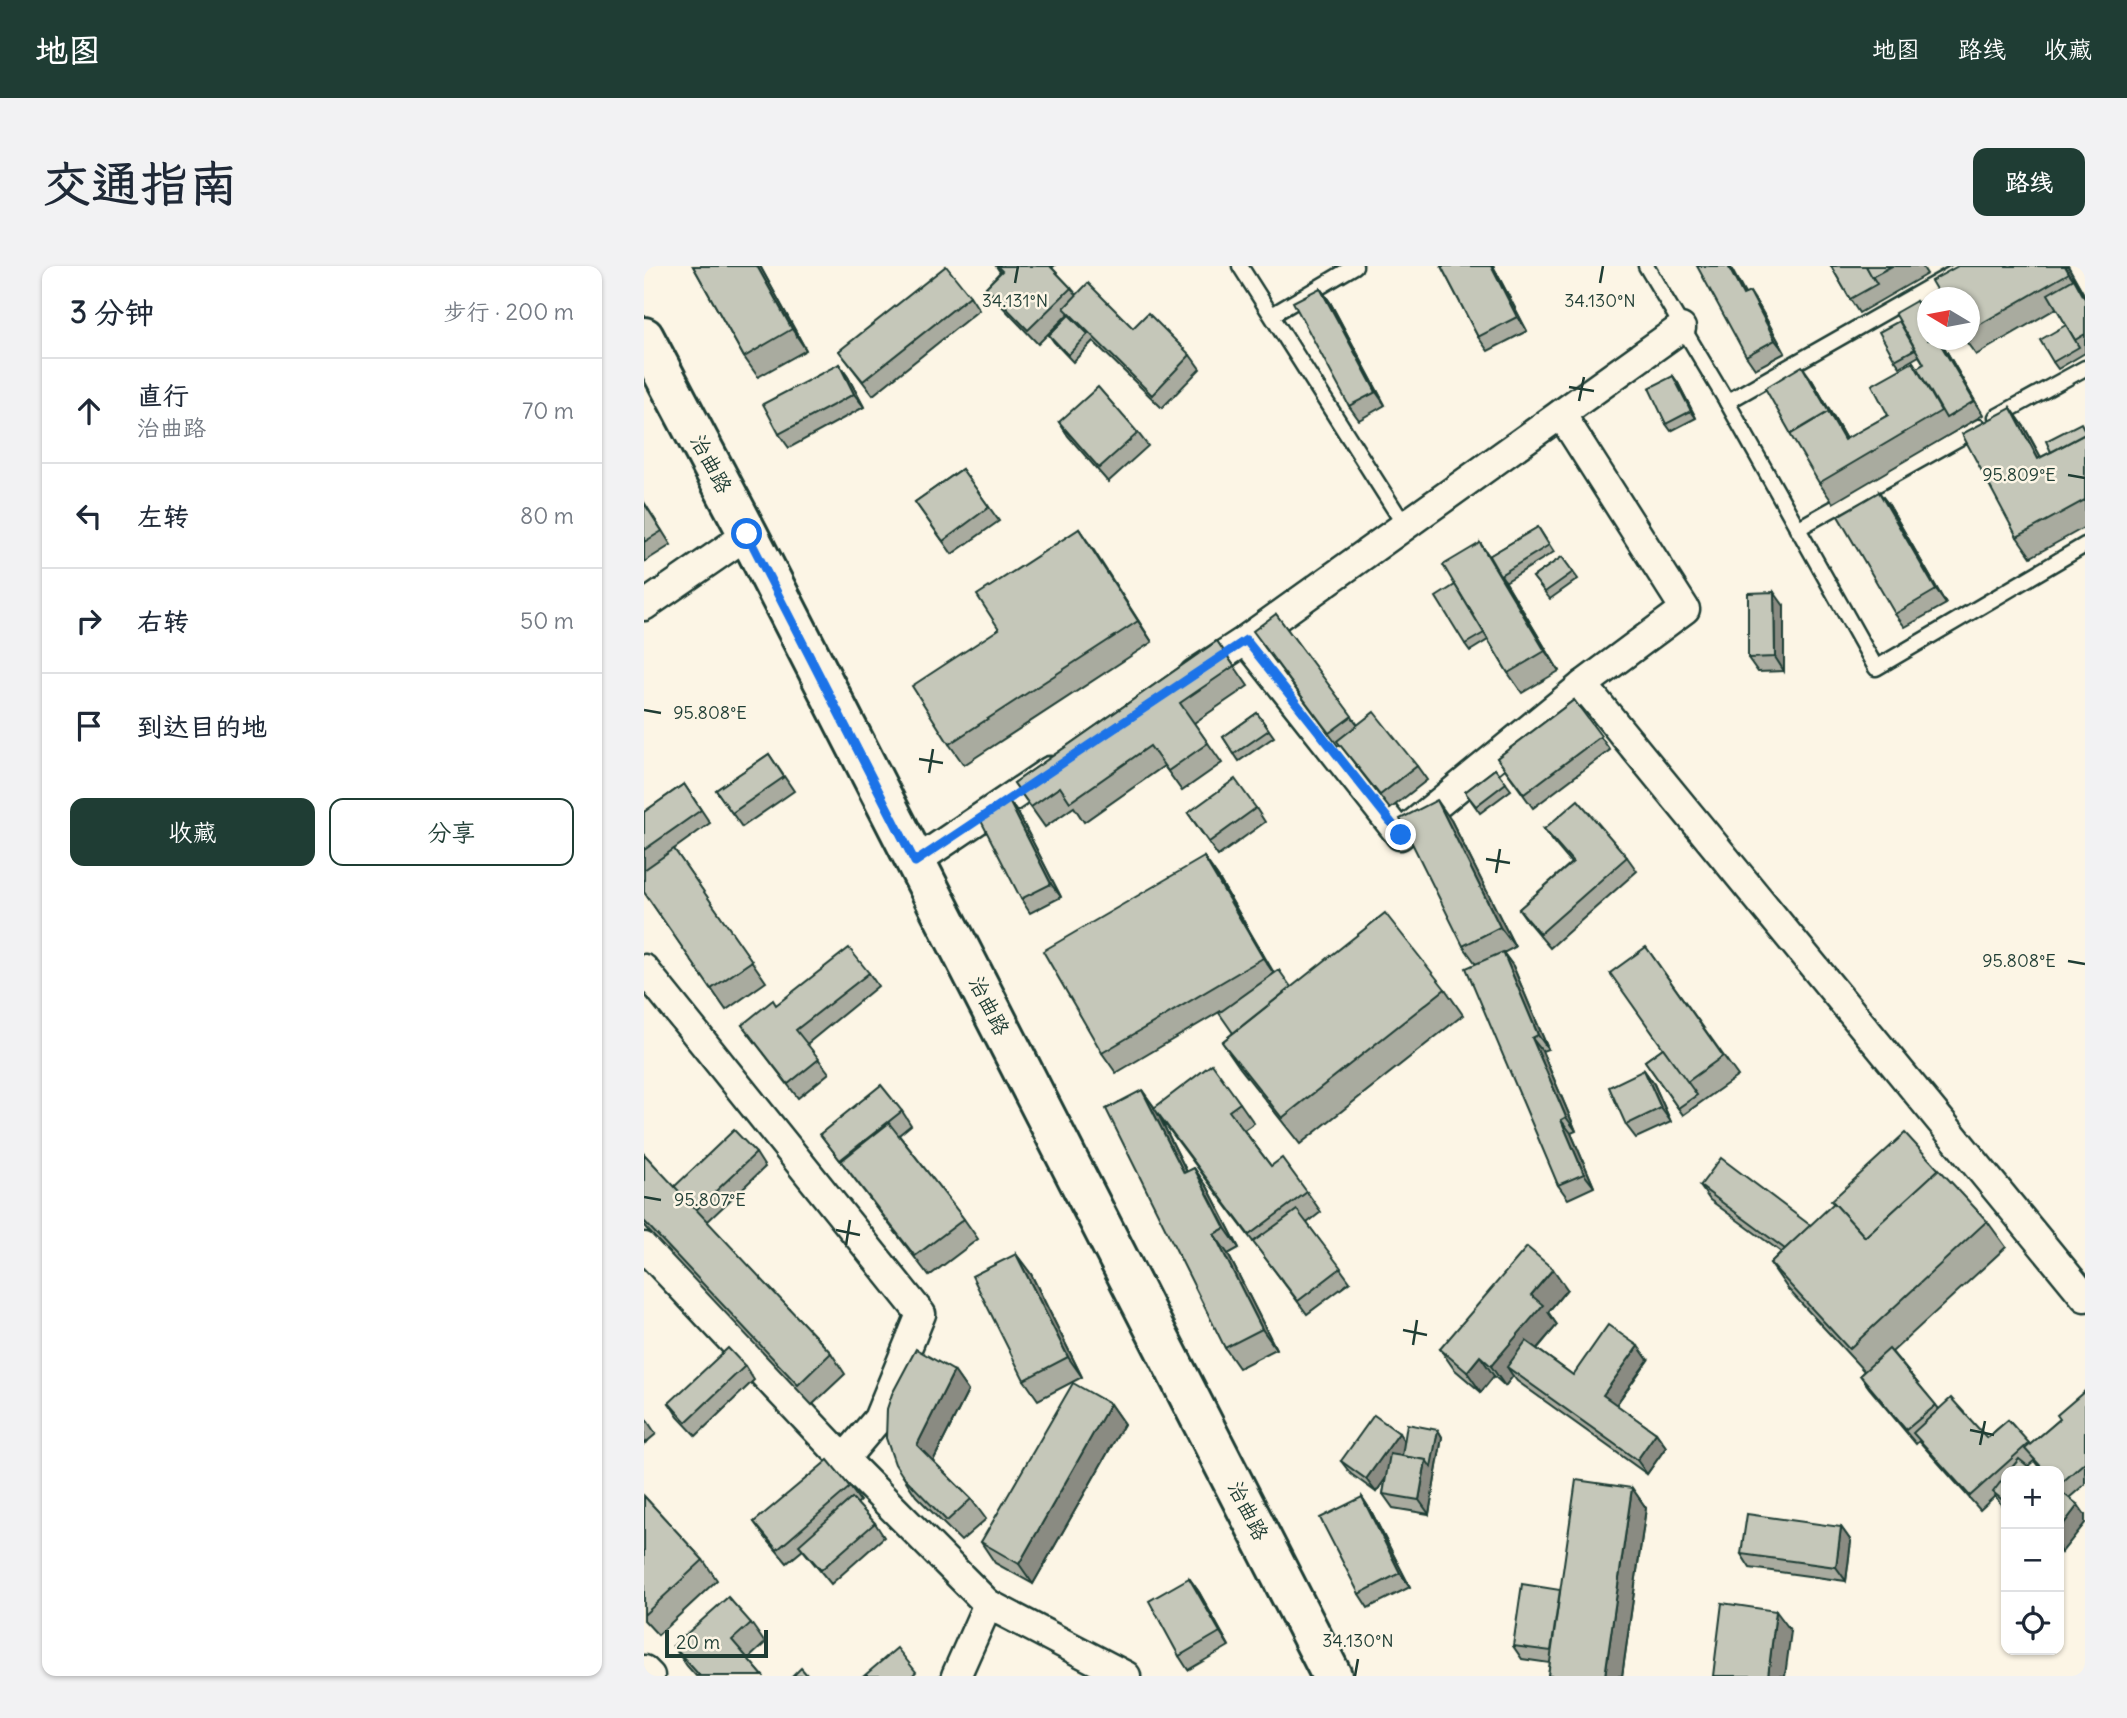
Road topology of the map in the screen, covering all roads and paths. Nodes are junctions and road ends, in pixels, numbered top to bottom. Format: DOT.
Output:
graph roads {
  1 [pos="1240,266"];
  2 [pos="1355,266"];
  3 [pos="1966,266"];
  4 [pos="1650,267"];
  5 [pos="1272,315"];
  6 [pos="1681,328"];
  7 [pos="644,337"];
  8 [pos="2085,368"];
  9 [pos="1727,402"];
  10 [pos="1561,414"];
  11 [pos="1405,526"];
  12 [pos="1797,529"];
  13 [pos="747,534"];
  14 [pos="2085,545"];
  15 [pos="644,606"];
  16 [pos="1246,640"];
  17 [pos="1583,685"];
  18 [pos="1178,686"];
  19 [pos="1075,755"];
  20 [pos="915,862"];
  21 [pos="644,969"];
  22 [pos="644,1247"];
  23 [pos="2085,1297"];
  24 [pos="844,1460"];
  25 [pos="988,1604"];
  26 [pos="644,1671"];
  27 [pos="650,1676"];
  28 [pos="956,1676"];
  29 [pos="1126,1676"];
  30 [pos="1332,1676"];
  1 -- 5 [label="lane"];
  2 -- 5 [label="lane"];
  3 -- 9 [label="lane"];
  4 -- 6 [label="lane"];
  5 -- 11 [label="lane"];
  6 -- 9 [label="lane"];
  6 -- 10 [label="street"];
  7 -- 13 [label="main road, 治曲路"];
  8 -- 12 [label="lane"];
  9 -- 12 [label="lane"];
  10 -- 11 [label="street"];
  10 -- 17 [label="street"];
  11 -- 16 [label="street"];
  12 -- 14 [label="lane"];
  13 -- 15 [label="street"];
  13 -- 20 [label="main road, 治曲路"];
  16 -- 17 [label="street"];
  16 -- 18 [label="street"];
  17 -- 23 [label="street"];
  19 -- 20 [label="street"];
  20 -- 30 [label="main road, 治曲路"];
  21 -- 24 [label="street"];
  22 -- 24 [label="street"];
  24 -- 25 [label="street"];
  25 -- 28 [label="street"];
  25 -- 29 [label="street"];
  26 -- 27 [label="street"];
}
